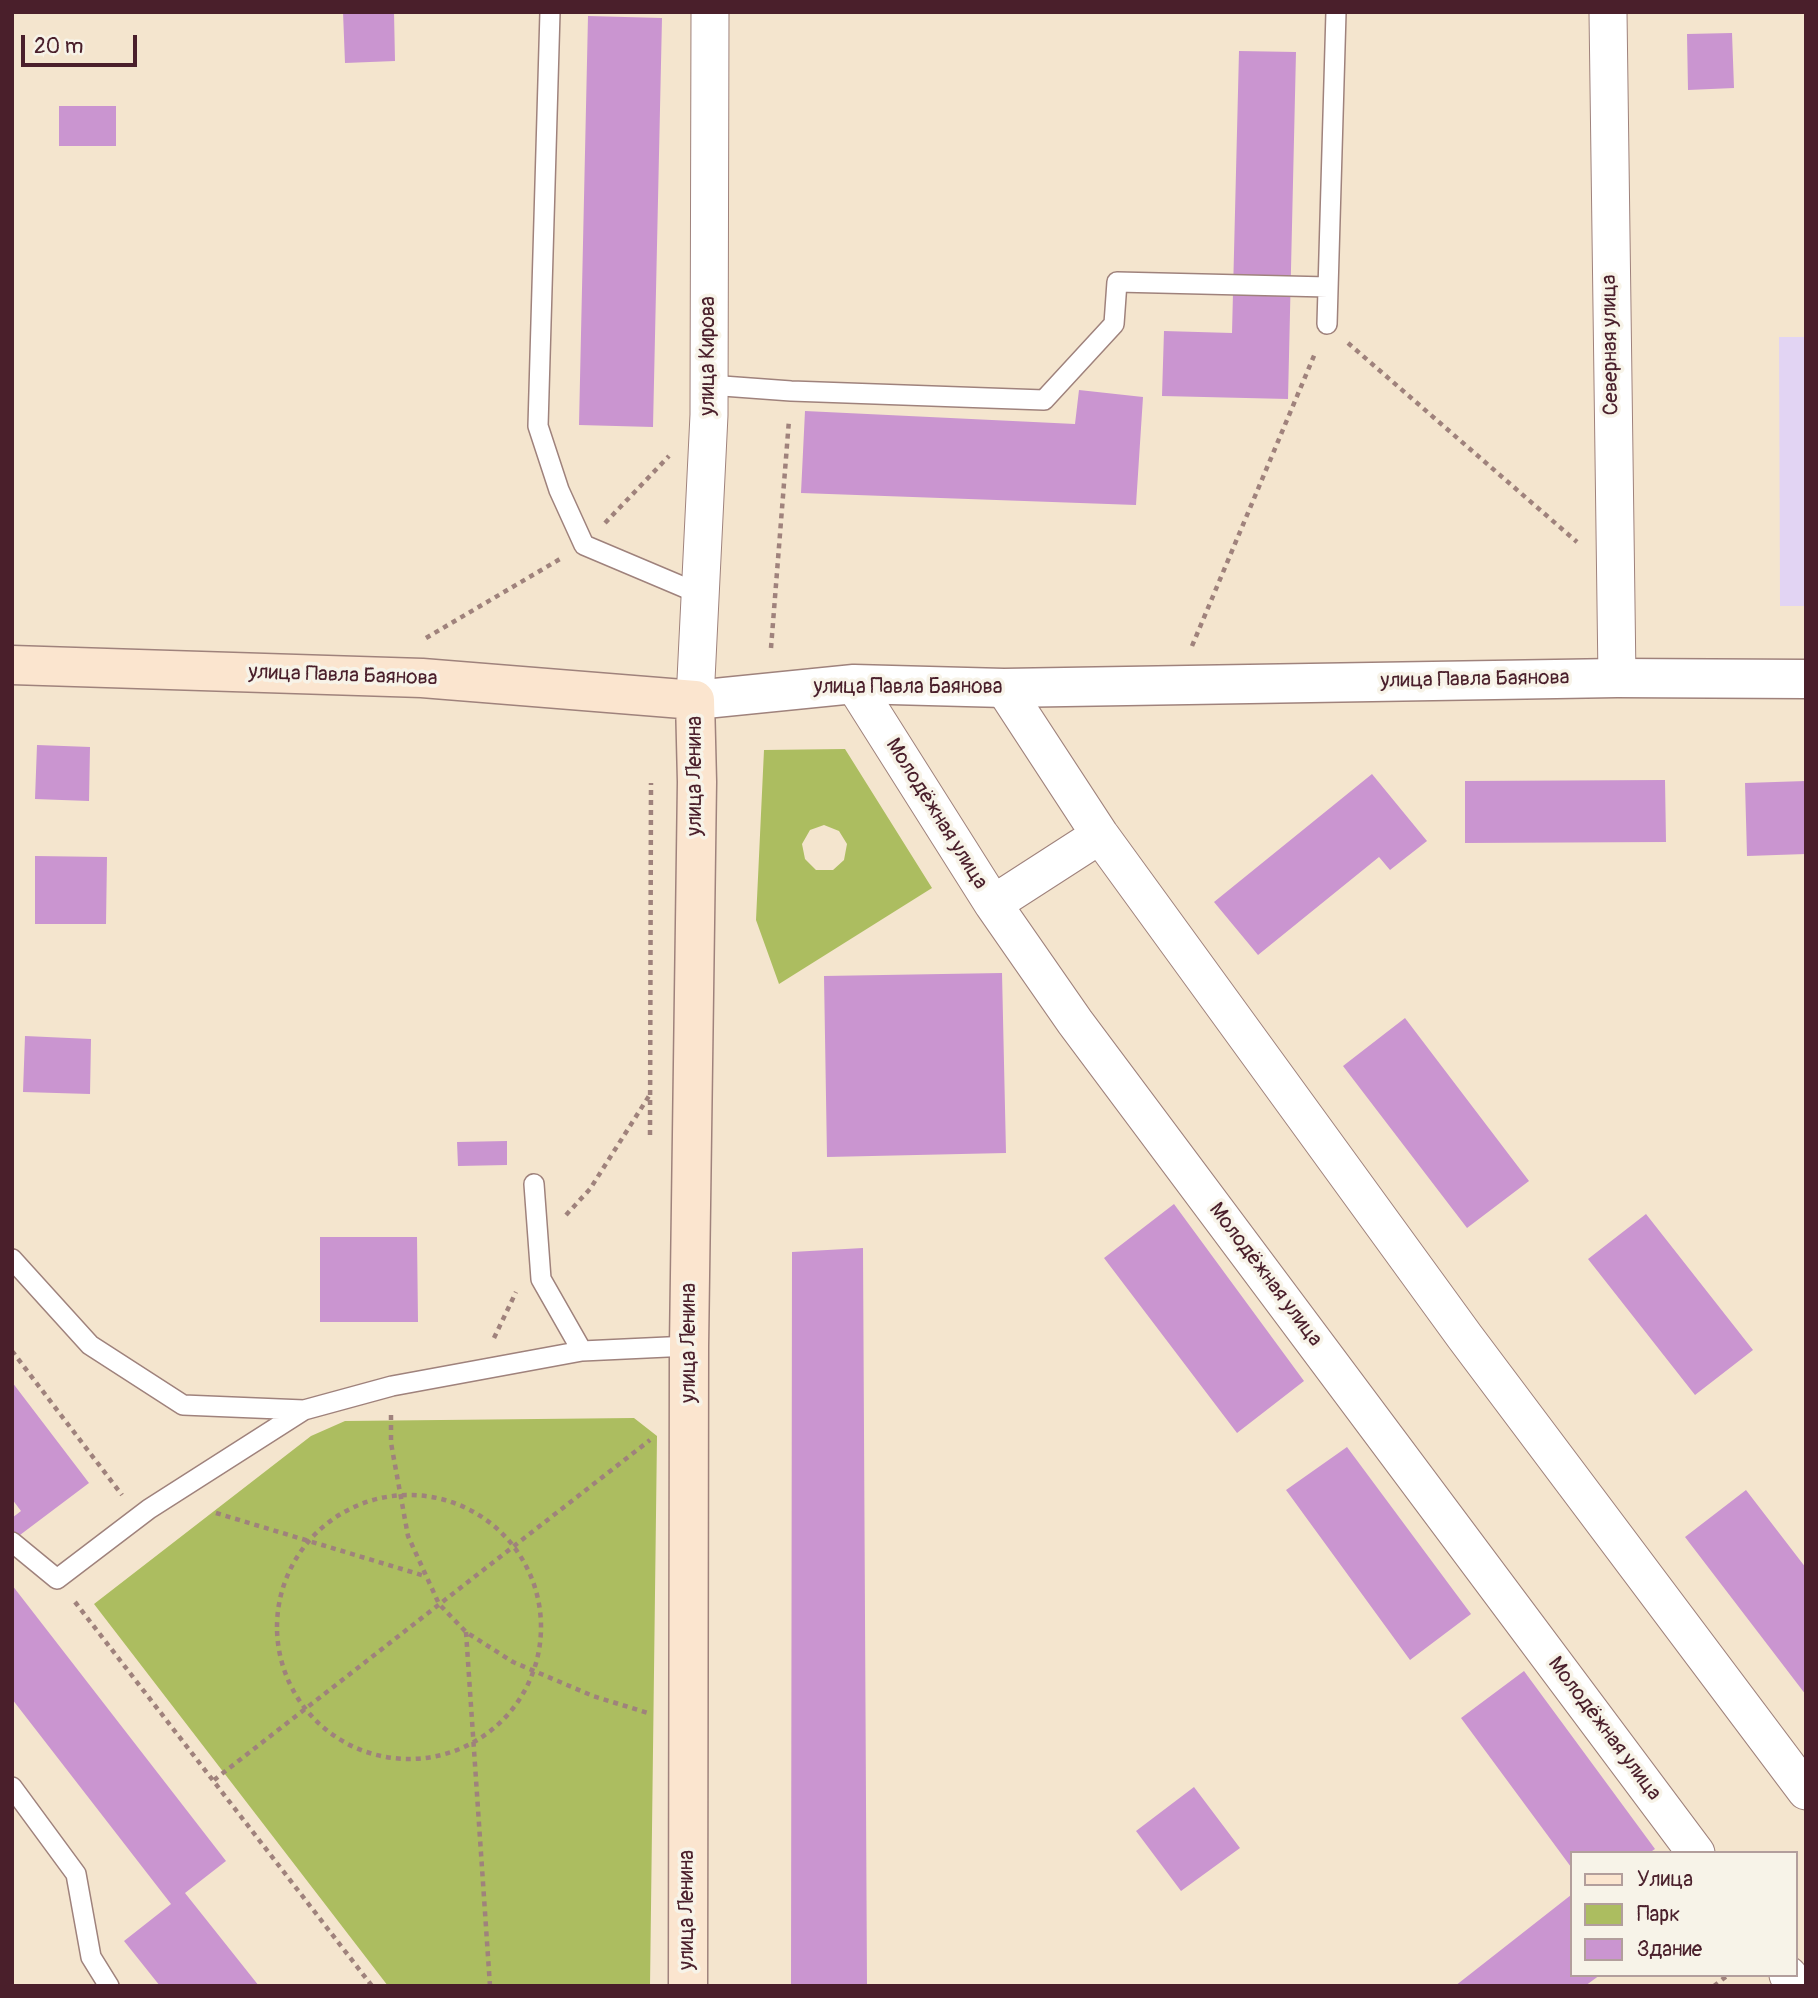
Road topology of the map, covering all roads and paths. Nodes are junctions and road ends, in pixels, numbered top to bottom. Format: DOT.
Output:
graph roads {
  1 [pos="550,12"];
  2 [pos="710,12"];
  3 [pos="1336,12"];
  4 [pos="1608,12"];
  5 [pos="1328,287"];
  6 [pos="1327,324"];
  7 [pos="709,385"];
  8 [pos="791,391"];
  9 [pos="1614,575"];
  10 [pos="700,594"];
  11 [pos="1192,646"];
  12 [pos="771,648"];
  13 [pos="12,665"];
  14 [pos="1617,678"];
  15 [pos="1806,679"];
  16 [pos="854,684"];
  17 [pos="1004,688"];
  18 [pos="695,700"];
  19 [pos="1100,835"];
  20 [pos="993,904"];
  21 [pos="534,1184"];
  22 [pos="12,1259"];
  23 [pos="690,1346"];
  24 [pos="12,1351"];
  25 [pos="582,1351"];
  26 [pos="391,1386"];
  27 [pos="304,1410"];
  28 [pos="659,1433"];
  29 [pos="399,1493"];
  30 [pos="216,1513"];
  31 [pos="138,1517"];
  32 [pos="308,1539"];
  33 [pos="12,1542"];
  34 [pos="515,1545"];
  35 [pos="425,1576"];
  36 [pos="57,1579"];
  37 [pos="439,1604"];
  38 [pos="466,1632"];
  39 [pos="535,1671"];
  40 [pos="304,1710"];
  41 [pos="656,1716"];
  42 [pos="474,1744"];
  43 [pos="214,1780"];
  44 [pos="12,1787"];
  45 [pos="1806,1791"];
  46 [pos="1695,1851"];
  47 [pos="109,1986"];
  48 [pos="372,1986"];
  49 [pos="490,1986"];
  50 [pos="688,1986"];
  1 -- 10 [label="lane"];
  2 -- 7 [label="street, улица Кирова"];
  3 -- 5 [label="lane"];
  4 -- 9 [label="street, Северная улица"];
  5 -- 6 [label="lane"];
  5 -- 8 [label="lane"];
  6 -- 9 [label="path"];
  6 -- 11 [label="path"];
  7 -- 8 [label="lane"];
  7 -- 10 [label="street, улица Кирова"];
  8 -- 12 [label="path"];
  9 -- 14 [label="street, Северная улица"];
  10 -- 18 [label="street, улица Кирова"];
  13 -- 18 [label="main road, улица Павла Баянова"];
  14 -- 15 [label="street, улица Павла Баянова"];
  14 -- 17 [label="street, улица Павла Баянова"];
  16 -- 17 [label="street, улица Павла Баянова"];
  16 -- 18 [label="street, улица Павла Баянова"];
  16 -- 20 [label="street, Молодёжная улица"];
  17 -- 19 [label="street"];
  18 -- 23 [label="main road, улица Ленина"];
  19 -- 20 [label="street"];
  19 -- 45 [label="street"];
  20 -- 46 [label="street, Молодёжная улица"];
  21 -- 25 [label="lane"];
  22 -- 27 [label="lane"];
  23 -- 25 [label="lane"];
  23 -- 50 [label="main road, улица Ленина"];
  24 -- 31 [label="path"];
  25 -- 26 [label="lane"];
  26 -- 27 [label="lane"];
  26 -- 29 [label="path"];
  27 -- 31 [label="lane"];
  28 -- 34 [label="path"];
  29 -- 32 [label="path"];
  29 -- 34 [label="path"];
  29 -- 35 [label="path"];
  30 -- 32 [label="path"];
  31 -- 36 [label="lane"];
  32 -- 35 [label="path"];
  32 -- 40 [label="path"];
  33 -- 36 [label="lane"];
  34 -- 37 [label="path"];
  34 -- 39 [label="path"];
  35 -- 37 [label="path"];
  36 -- 43 [label="path"];
  37 -- 38 [label="path"];
  37 -- 40 [label="path"];
  38 -- 39 [label="path"];
  38 -- 42 [label="path"];
  39 -- 41 [label="path"];
  39 -- 42 [label="path"];
  40 -- 42 [label="path"];
  40 -- 43 [label="path"];
  42 -- 49 [label="path"];
  43 -- 48 [label="path"];
  44 -- 47 [label="lane"];
}
